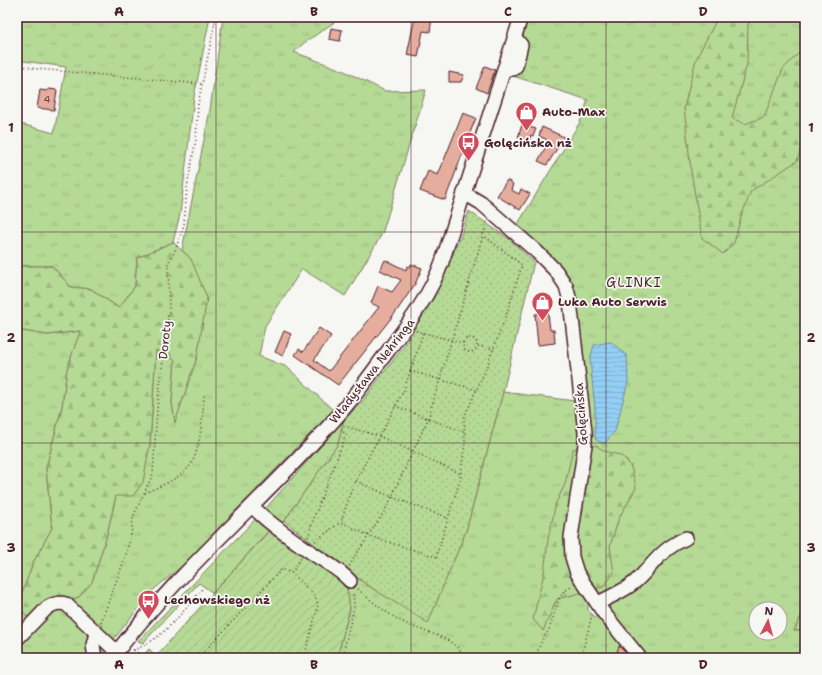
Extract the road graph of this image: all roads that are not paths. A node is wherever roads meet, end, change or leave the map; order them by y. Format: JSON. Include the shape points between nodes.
{"nodes":[{"id":1,"x":521,"y":17,"type":"edge"},
{"id":2,"x":464,"y":193,"type":"junction"},
{"id":3,"x":252,"y":506,"type":"junction"},
{"id":4,"x":686,"y":538,"type":"dead end"},
{"id":5,"x":347,"y":577,"type":"road end"},
{"id":6,"x":598,"y":603,"type":"junction"},
{"id":7,"x":96,"y":633,"type":"junction"},
{"id":8,"x":17,"y":638,"type":"edge"},
{"id":9,"x":115,"y":655,"type":"edge"},
{"id":10,"x":95,"y":658,"type":"edge"},
{"id":11,"x":640,"y":658,"type":"edge"}],
"edges":[{"from":1,"to":2,"type":"street","name":"Władysława Nehringa"},
{"from":2,"to":3,"type":"street","name":"Władysława Nehringa","via":[[440,266],[416,312],[340,414]]},
{"from":2,"to":6,"type":"street","name":"Golęcińska","via":[[537,252],[556,271],[566,286],[570,301],[585,432],[570,537],[572,557],[583,582]]},
{"from":3,"to":5,"type":"street","via":[[304,552]]},
{"from":3,"to":9,"type":"street","name":"Władysława Nehringa","via":[[161,600]]},
{"from":4,"to":6,"type":"street","via":[[663,551],[622,592]]},
{"from":6,"to":11,"type":"street","name":"Golęcińska"},
{"from":7,"to":8,"type":"street","via":[[66,604],[58,603],[47,608]]},
{"from":7,"to":9,"type":"street"},
{"from":7,"to":10,"type":"street","via":[[93,645]]}]}
